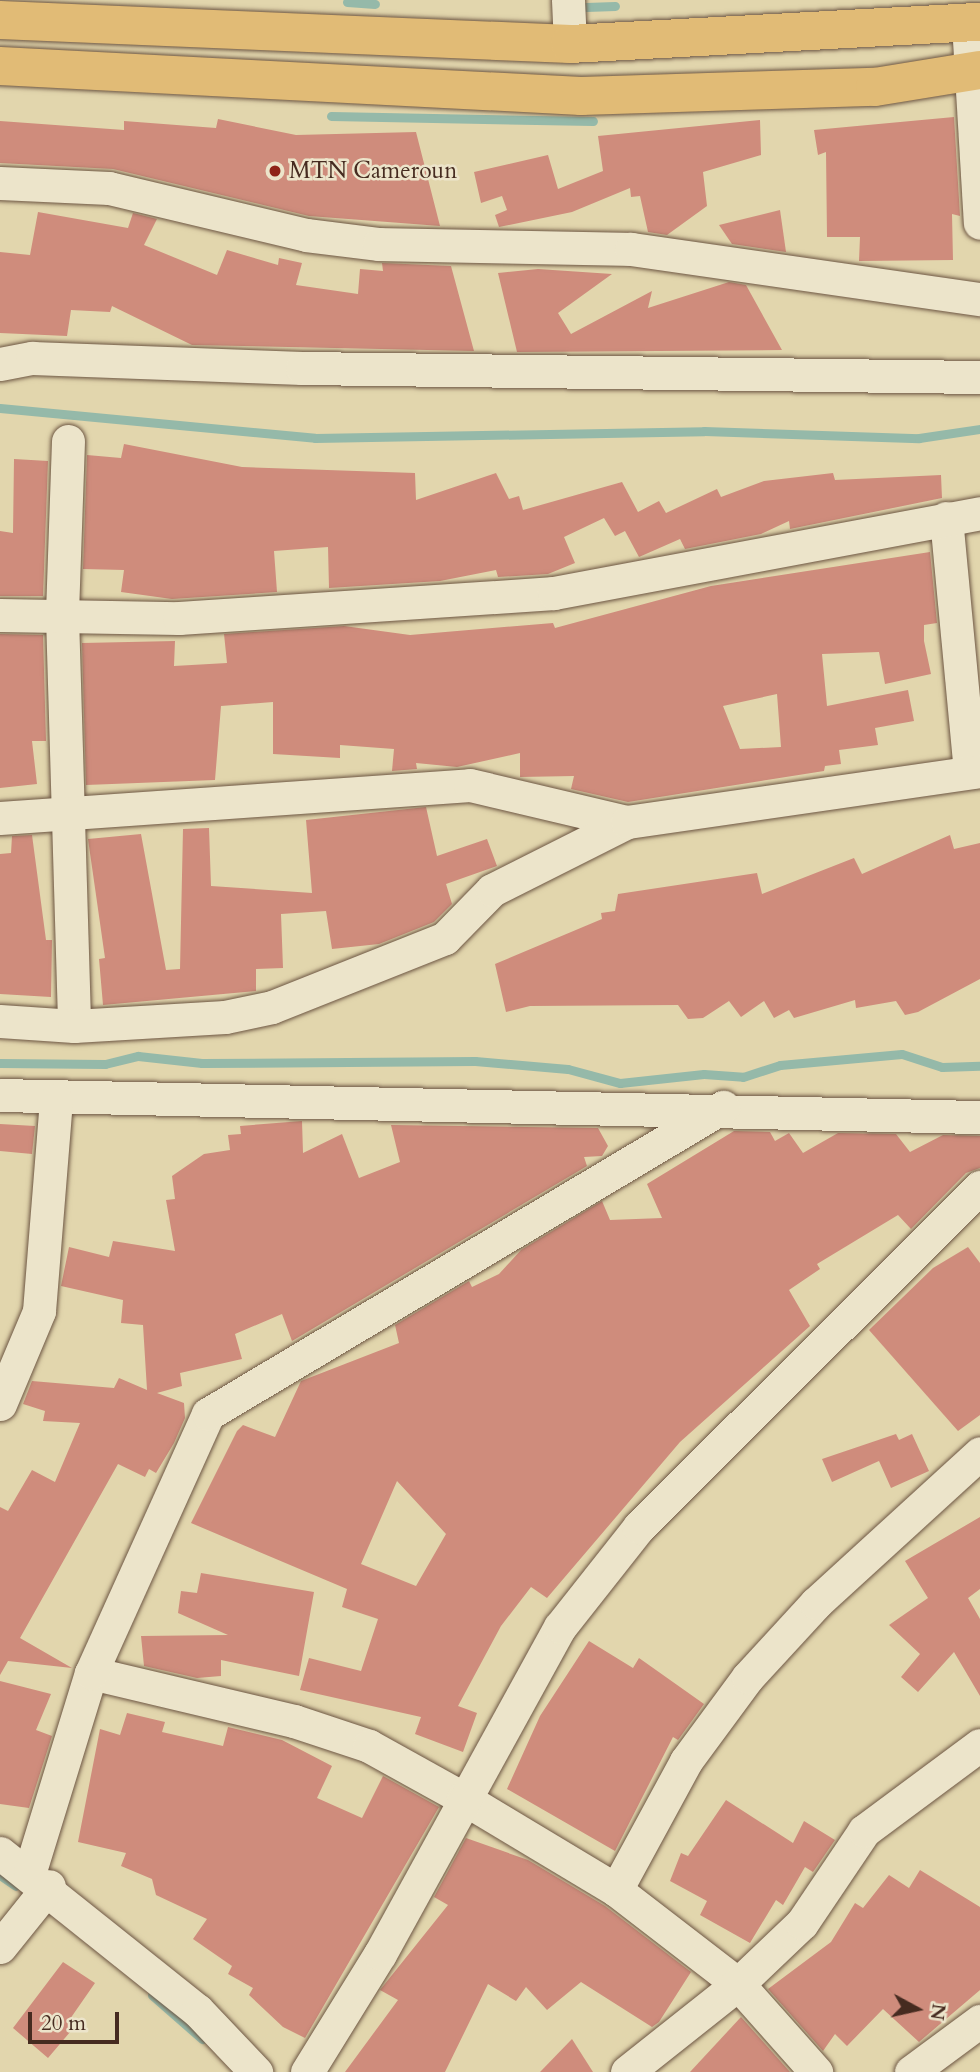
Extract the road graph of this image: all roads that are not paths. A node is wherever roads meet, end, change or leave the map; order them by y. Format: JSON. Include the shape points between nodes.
{"nodes":[{"id":1,"x":568,"y":0,"type":"edge"},
{"id":2,"x":19,"y":14,"type":"edge"},
{"id":3,"x":974,"y":23,"type":"edge"},
{"id":4,"x":570,"y":44,"type":"junction"},
{"id":5,"x":0,"y":66,"type":"edge"},
{"id":6,"x":976,"y":71,"type":"edge"},
{"id":7,"x":0,"y":183,"type":"edge"},
{"id":8,"x":980,"y":223,"type":"edge"},
{"id":9,"x":980,"y":299,"type":"edge"},
{"id":10,"x":0,"y":364,"type":"edge"},
{"id":11,"x":980,"y":377,"type":"edge"},
{"id":12,"x":68,"y":441,"type":"dead end"},
{"id":13,"x":980,"y":513,"type":"edge"},
{"id":14,"x":946,"y":518,"type":"junction"},
{"id":15,"x":0,"y":615,"type":"edge"},
{"id":16,"x":62,"y":616,"type":"junction"},
{"id":17,"x":975,"y":771,"type":"edge"},
{"id":18,"x":65,"y":808,"type":"junction"},
{"id":19,"x":0,"y":818,"type":"edge"},
{"id":20,"x":627,"y":822,"type":"junction"},
{"id":21,"x":0,"y":1021,"type":"edge"},
{"id":22,"x":74,"y":1026,"type":"junction"},
{"id":23,"x":0,"y":1095,"type":"edge"},
{"id":24,"x":56,"y":1100,"type":"junction"},
{"id":25,"x":723,"y":1107,"type":"junction"},
{"id":26,"x":980,"y":1117,"type":"edge"},
{"id":27,"x":980,"y":1187,"type":"edge"},
{"id":28,"x":0,"y":1404,"type":"edge"},
{"id":29,"x":980,"y":1453,"type":"edge"},
{"id":30,"x":91,"y":1672,"type":"junction"},
{"id":31,"x":980,"y":1745,"type":"edge"},
{"id":32,"x":463,"y":1798,"type":"junction"},
{"id":33,"x":0,"y":1853,"type":"edge"},
{"id":34,"x":39,"y":1879,"type":"junction"},
{"id":35,"x":616,"y":1890,"type":"junction"},
{"id":36,"x":0,"y":1947,"type":"edge"},
{"id":37,"x":738,"y":1984,"type":"junction"},
{"id":38,"x":980,"y":2021,"type":"edge"},
{"id":39,"x":256,"y":2072,"type":"edge"},
{"id":40,"x":307,"y":2072,"type":"edge"},
{"id":41,"x":627,"y":2072,"type":"edge"},
{"id":42,"x":816,"y":2072,"type":"edge"},
{"id":43,"x":911,"y":2072,"type":"edge"}],
"edges":[{"from":1,"to":4,"type":"street"},
{"from":2,"to":4,"type":"main road"},
{"from":3,"to":4,"type":"main road"},
{"from":3,"to":6,"type":"street"},
{"from":5,"to":6,"type":"main road","via":[[581,96],[802,92]]},
{"from":6,"to":8,"type":"street"},
{"from":7,"to":9,"type":"street","via":[[109,188],[355,241],[631,249]]},
{"from":10,"to":11,"type":"street","via":[[32,358],[302,368]]},
{"from":12,"to":16,"type":"street"},
{"from":13,"to":14,"type":"street"},
{"from":14,"to":16,"type":"street","via":[[554,593],[179,618]]},
{"from":14,"to":17,"type":"street"},
{"from":15,"to":16,"type":"street"},
{"from":16,"to":18,"type":"street"},
{"from":17,"to":20,"type":"street"},
{"from":18,"to":19,"type":"street"},
{"from":18,"to":20,"type":"street","via":[[470,785]]},
{"from":18,"to":22,"type":"street"},
{"from":20,"to":22,"type":"street","via":[[492,890],[445,938],[307,995],[225,1017]]},
{"from":21,"to":22,"type":"street"},
{"from":23,"to":24,"type":"street"},
{"from":24,"to":25,"type":"street"},
{"from":24,"to":28,"type":"street","via":[[39,1311]]},
{"from":25,"to":26,"type":"street"},
{"from":25,"to":30,"type":"street","via":[[218,1405],[200,1428]]},
{"from":27,"to":32,"type":"street","via":[[639,1527],[560,1627]]},
{"from":29,"to":35,"type":"street","via":[[816,1604],[748,1677],[686,1761]]},
{"from":30,"to":32,"type":"street","via":[[307,1725],[369,1746]]},
{"from":30,"to":34,"type":"street"},
{"from":31,"to":37,"type":"street","via":[[864,1831],[802,1923]]},
{"from":32,"to":35,"type":"street"},
{"from":32,"to":40,"type":"street","via":[[380,1954]]},
{"from":33,"to":34,"type":"street"},
{"from":34,"to":36,"type":"street"},
{"from":34,"to":39,"type":"street","via":[[197,2010]]},
{"from":35,"to":37,"type":"street"},
{"from":37,"to":41,"type":"street"},
{"from":37,"to":42,"type":"street"},
{"from":38,"to":43,"type":"street"}]}
